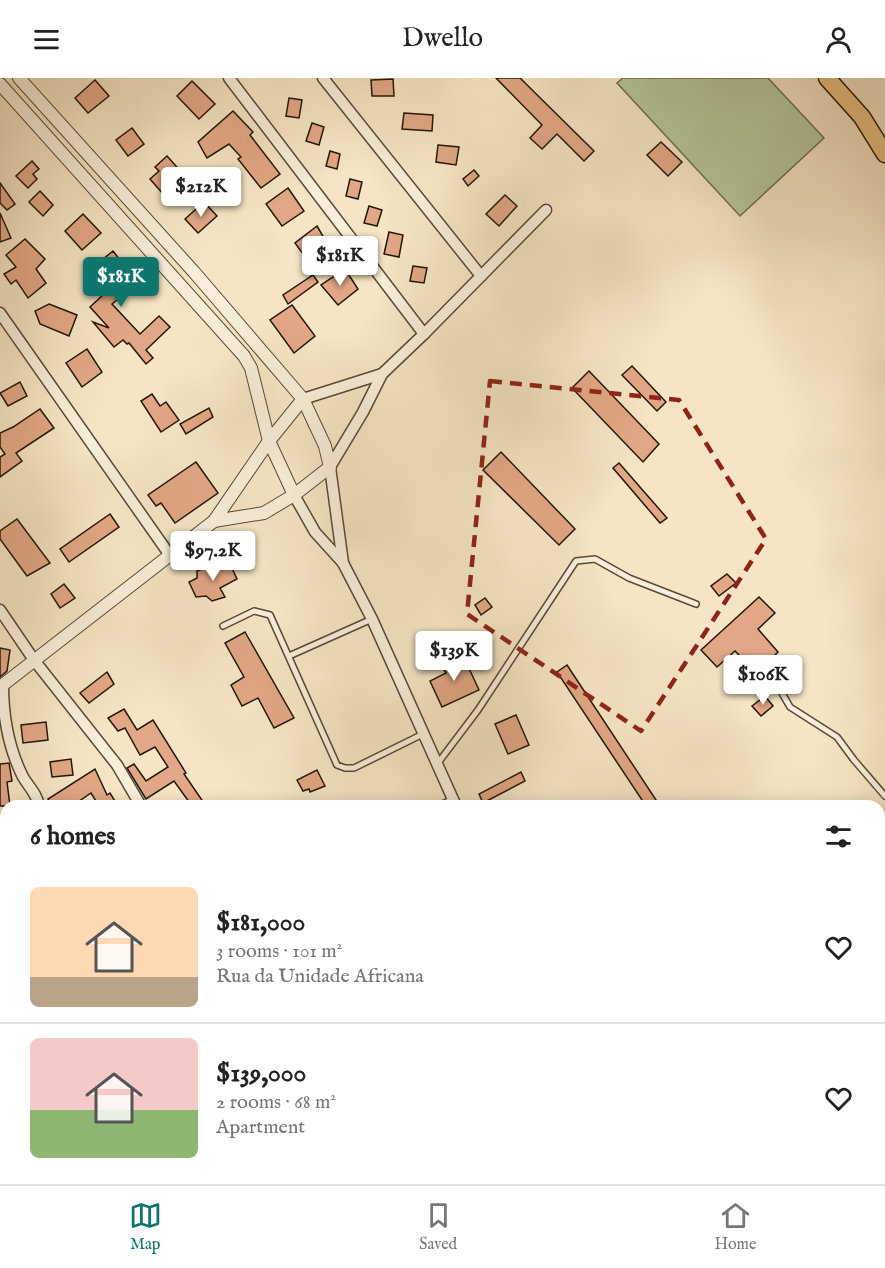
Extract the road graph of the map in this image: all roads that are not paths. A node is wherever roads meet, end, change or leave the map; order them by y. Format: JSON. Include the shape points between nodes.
{"nodes":[{"id":1,"x":20,"y":78,"type":"edge"},
{"id":2,"x":229,"y":78,"type":"edge"},
{"id":3,"x":322,"y":78,"type":"edge"},
{"id":4,"x":827,"y":78,"type":"edge"},
{"id":5,"x":0,"y":84,"type":"edge"},
{"id":6,"x":885,"y":154,"type":"edge"},
{"id":7,"x":546,"y":210,"type":"dead end"},
{"id":8,"x":481,"y":276,"type":"junction"},
{"id":9,"x":0,"y":313,"type":"edge"},
{"id":10,"x":424,"y":334,"type":"junction"},
{"id":11,"x":382,"y":374,"type":"junction"},
{"id":12,"x":303,"y":399,"type":"junction"},
{"id":13,"x":269,"y":441,"type":"junction"},
{"id":14,"x":330,"y":467,"type":"junction"},
{"id":15,"x":294,"y":495,"type":"junction"},
{"id":16,"x":214,"y":521,"type":"junction"},
{"id":17,"x":169,"y":554,"type":"junction"},
{"id":18,"x":343,"y":563,"type":"junction"},
{"id":19,"x":696,"y":604,"type":"dead end"},
{"id":20,"x":0,"y":610,"type":"edge"},
{"id":21,"x":372,"y":619,"type":"junction"},
{"id":22,"x":223,"y":626,"type":"dead end"},
{"id":23,"x":289,"y":656,"type":"junction"},
{"id":24,"x":34,"y":660,"type":"junction"},
{"id":25,"x":1,"y":686,"type":"edge"},
{"id":26,"x":779,"y":688,"type":"dead end"},
{"id":27,"x":423,"y":734,"type":"junction"},
{"id":28,"x":437,"y":764,"type":"junction"},
{"id":29,"x":885,"y":796,"type":"edge"},
{"id":30,"x":37,"y":800,"type":"edge"},
{"id":31,"x":137,"y":800,"type":"edge"},
{"id":32,"x":454,"y":800,"type":"edge"}],
"edges":[{"from":1,"to":12,"type":"street"},
{"from":2,"to":10,"type":"street"},
{"from":3,"to":8,"type":"street"},
{"from":4,"to":6,"type":"main road","via":[[862,117]]},
{"from":5,"to":13,"type":"street","via":[[244,356]]},
{"from":7,"to":8,"type":"street"},
{"from":8,"to":10,"type":"street"},
{"from":9,"to":17,"type":"street"},
{"from":10,"to":11,"type":"street"},
{"from":11,"to":12,"type":"street"},
{"from":11,"to":14,"type":"street"},
{"from":12,"to":13,"type":"street"},
{"from":12,"to":14,"type":"street","via":[[326,446]]},
{"from":13,"to":15,"type":"street"},
{"from":13,"to":16,"type":"street"},
{"from":14,"to":15,"type":"street"},
{"from":14,"to":18,"type":"street"},
{"from":15,"to":16,"type":"street","via":[[264,513]]},
{"from":15,"to":18,"type":"street","via":[[315,532]]},
{"from":16,"to":17,"type":"street"},
{"from":17,"to":24,"type":"street"},
{"from":18,"to":21,"type":"street"},
{"from":19,"to":28,"type":"lane","via":[[595,560],[576,561],[478,710]]},
{"from":20,"to":24,"type":"street"},
{"from":21,"to":23,"type":"lane"},
{"from":21,"to":27,"type":"street"},
{"from":22,"to":23,"type":"lane","via":[[262,611],[270,615]]},
{"from":23,"to":27,"type":"lane","via":[[337,765],[354,768]]},
{"from":24,"to":25,"type":"street"},
{"from":24,"to":31,"type":"street","via":[[117,765]]},
{"from":25,"to":30,"type":"street","via":[[8,730],[23,777]]},
{"from":26,"to":29,"type":"lane","via":[[790,707],[837,737]]},
{"from":27,"to":28,"type":"street"},
{"from":28,"to":32,"type":"street"}]}
